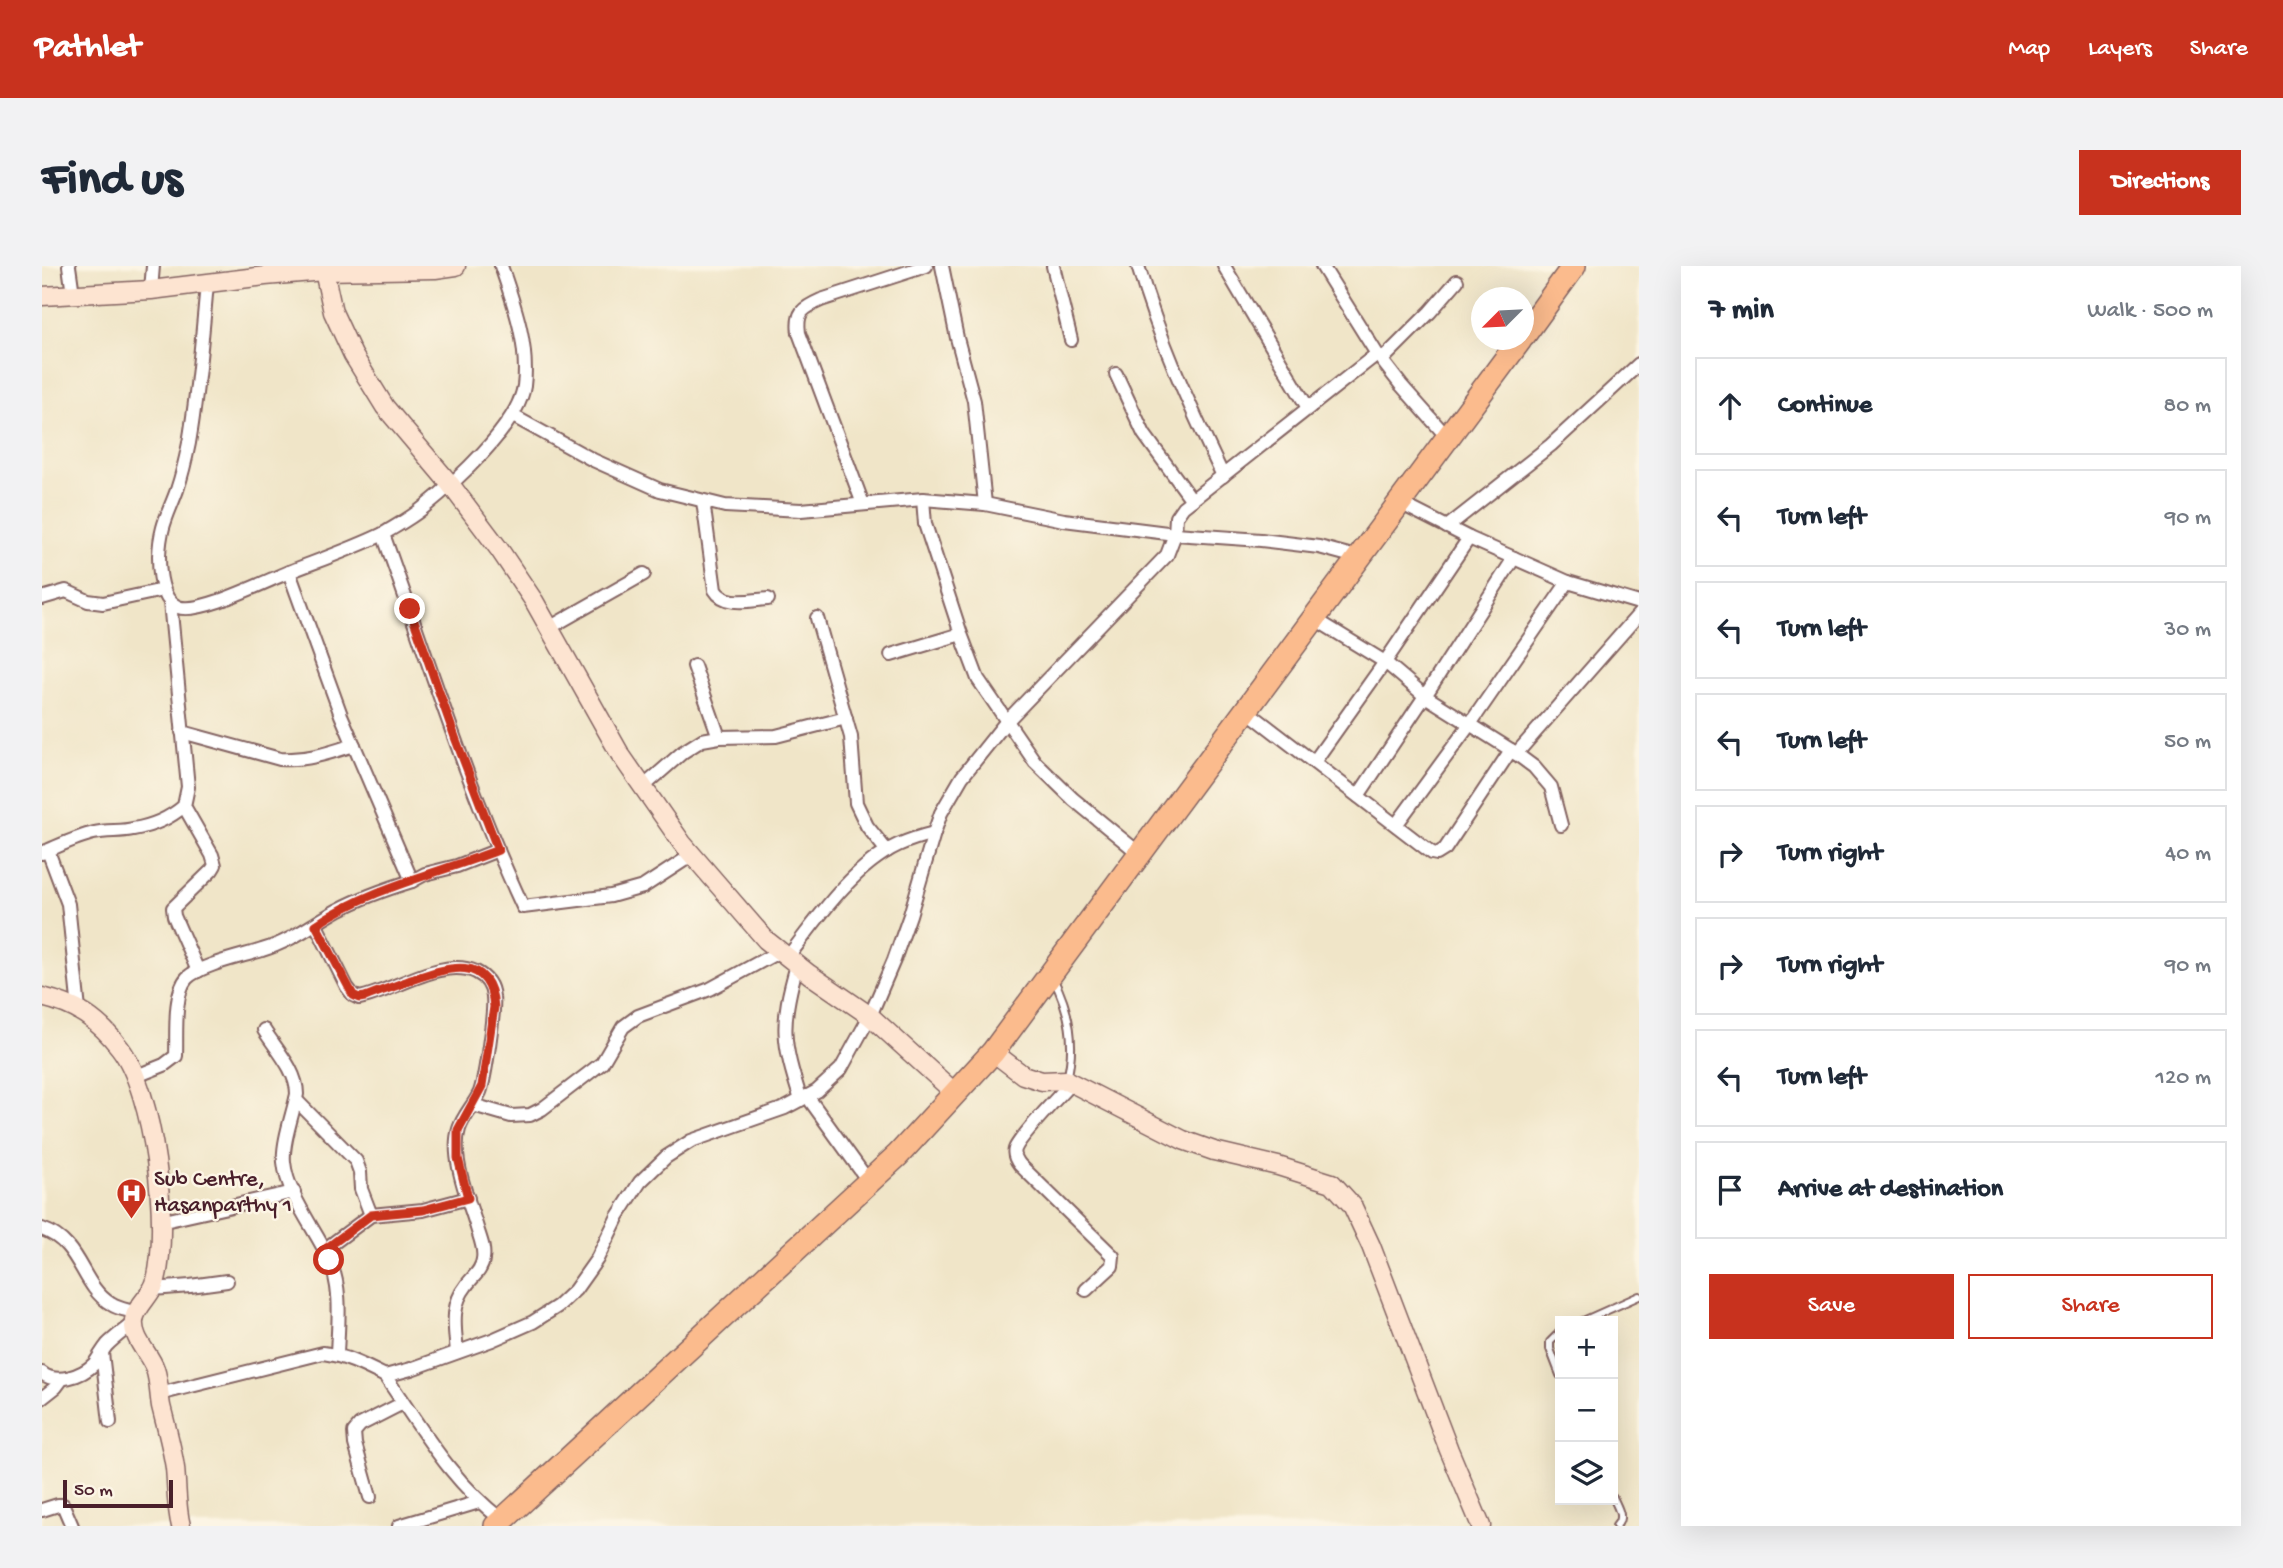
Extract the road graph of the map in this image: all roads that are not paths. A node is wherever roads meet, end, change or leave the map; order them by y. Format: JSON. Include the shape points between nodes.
{"nodes":[{"id":1,"x":69,"y":266,"type":"edge"},
{"id":2,"x":153,"y":266,"type":"edge"},
{"id":3,"x":456,"y":266,"type":"edge"},
{"id":4,"x":500,"y":266,"type":"edge"},
{"id":5,"x":926,"y":266,"type":"edge"},
{"id":6,"x":942,"y":266,"type":"edge"},
{"id":7,"x":1053,"y":266,"type":"edge"},
{"id":8,"x":1138,"y":266,"type":"edge"},
{"id":9,"x":1224,"y":266,"type":"edge"},
{"id":10,"x":1322,"y":266,"type":"edge"},
{"id":11,"x":1574,"y":266,"type":"edge"},
{"id":12,"x":352,"y":268,"type":"edge"},
{"id":13,"x":324,"y":271,"type":"junction"},
{"id":14,"x":1457,"y":281,"type":"dead end"},
{"id":15,"x":207,"y":284,"type":"junction"},
{"id":16,"x":151,"y":290,"type":"junction"},
{"id":17,"x":73,"y":294,"type":"junction"},
{"id":18,"x":42,"y":296,"type":"edge"},
{"id":19,"x":1534,"y":321,"type":"edge"},
{"id":20,"x":1071,"y":340,"type":"dead end"},
{"id":21,"x":1513,"y":350,"type":"edge"},
{"id":22,"x":1379,"y":357,"type":"junction"},
{"id":23,"x":1639,"y":365,"type":"edge"},
{"id":24,"x":1116,"y":374,"type":"dead end"},
{"id":25,"x":1308,"y":408,"type":"junction"},
{"id":26,"x":513,"y":416,"type":"junction"},
{"id":27,"x":1448,"y":438,"type":"junction"},
{"id":28,"x":1223,"y":476,"type":"junction"},
{"id":29,"x":450,"y":484,"type":"junction"},
{"id":30,"x":923,"y":499,"type":"junction"},
{"id":31,"x":1192,"y":500,"type":"junction"},
{"id":32,"x":703,"y":501,"type":"junction"},
{"id":33,"x":1400,"y":503,"type":"junction"},
{"id":34,"x":863,"y":504,"type":"junction"},
{"id":35,"x":985,"y":504,"type":"junction"},
{"id":36,"x":1447,"y":527,"type":"junction"},
{"id":37,"x":383,"y":534,"type":"junction"},
{"id":38,"x":1175,"y":534,"type":"junction"},
{"id":39,"x":1469,"y":538,"type":"junction"},
{"id":40,"x":1360,"y":558,"type":"junction"},
{"id":41,"x":1514,"y":558,"type":"junction"},
{"id":42,"x":289,"y":572,"type":"junction"},
{"id":43,"x":644,"y":574,"type":"dead end"},
{"id":44,"x":1568,"y":582,"type":"junction"},
{"id":45,"x":167,"y":596,"type":"junction"},
{"id":46,"x":42,"y":598,"type":"edge"},
{"id":47,"x":768,"y":599,"type":"dead end"},
{"id":48,"x":1639,"y":603,"type":"edge"},
{"id":49,"x":1639,"y":614,"type":"edge"},
{"id":50,"x":817,"y":618,"type":"dead end"},
{"id":51,"x":1315,"y":619,"type":"junction"},
{"id":52,"x":549,"y":628,"type":"junction"},
{"id":53,"x":961,"y":634,"type":"junction"},
{"id":54,"x":891,"y":655,"type":"dead end"},
{"id":55,"x":1385,"y":662,"type":"junction"},
{"id":56,"x":694,"y":666,"type":"dead end"},
{"id":57,"x":1425,"y":696,"type":"junction"},
{"id":58,"x":1247,"y":710,"type":"junction"},
{"id":59,"x":846,"y":718,"type":"junction"},
{"id":60,"x":1006,"y":722,"type":"junction"},
{"id":61,"x":1470,"y":724,"type":"junction"},
{"id":62,"x":182,"y":732,"type":"junction"},
{"id":63,"x":719,"y":737,"type":"junction"},
{"id":64,"x":354,"y":746,"type":"junction"},
{"id":65,"x":1513,"y":752,"type":"junction"},
{"id":66,"x":1314,"y":762,"type":"junction"},
{"id":67,"x":642,"y":788,"type":"junction"},
{"id":68,"x":1357,"y":796,"type":"junction"},
{"id":69,"x":184,"y":806,"type":"junction"},
{"id":70,"x":1396,"y":825,"type":"junction"},
{"id":71,"x":1561,"y":825,"type":"dead end"},
{"id":72,"x":934,"y":832,"type":"junction"},
{"id":73,"x":498,"y":850,"type":"junction"},
{"id":74,"x":887,"y":851,"type":"junction"},
{"id":75,"x":45,"y":852,"type":"edge"},
{"id":76,"x":1140,"y":854,"type":"junction"},
{"id":77,"x":692,"y":855,"type":"junction"},
{"id":78,"x":412,"y":881,"type":"junction"},
{"id":79,"x":316,"y":925,"type":"junction"},
{"id":80,"x":789,"y":958,"type":"junction"},
{"id":81,"x":198,"y":971,"type":"junction"},
{"id":82,"x":1051,"y":974,"type":"junction"},
{"id":83,"x":42,"y":997,"type":"edge"},
{"id":84,"x":79,"y":1010,"type":"junction"},
{"id":85,"x":870,"y":1016,"type":"junction"},
{"id":86,"x":264,"y":1030,"type":"dead end"},
{"id":87,"x":993,"y":1052,"type":"junction"},
{"id":88,"x":134,"y":1077,"type":"junction"},
{"id":89,"x":1069,"y":1082,"type":"junction"},
{"id":90,"x":956,"y":1094,"type":"junction"},
{"id":91,"x":804,"y":1098,"type":"junction"},
{"id":92,"x":296,"y":1100,"type":"junction"},
{"id":93,"x":473,"y":1105,"type":"junction"},
{"id":94,"x":869,"y":1182,"type":"junction"},
{"id":95,"x":294,"y":1192,"type":"junction"},
{"id":96,"x":468,"y":1198,"type":"junction"},
{"id":97,"x":371,"y":1215,"type":"junction"},
{"id":98,"x":160,"y":1222,"type":"junction"},
{"id":99,"x":42,"y":1229,"type":"edge"},
{"id":100,"x":324,"y":1250,"type":"junction"},
{"id":101,"x":227,"y":1281,"type":"dead end"},
{"id":102,"x":153,"y":1289,"type":"junction"},
{"id":103,"x":1086,"y":1290,"type":"dead end"},
{"id":104,"x":1639,"y":1296,"type":"edge"},
{"id":105,"x":1594,"y":1316,"type":"edge"},
{"id":106,"x":135,"y":1318,"type":"junction"},
{"id":107,"x":1555,"y":1337,"type":"edge"},
{"id":108,"x":457,"y":1352,"type":"junction"},
{"id":109,"x":102,"y":1353,"type":"junction"},
{"id":110,"x":337,"y":1355,"type":"junction"},
{"id":111,"x":1555,"y":1362,"type":"edge"},
{"id":112,"x":42,"y":1373,"type":"edge"},
{"id":113,"x":385,"y":1376,"type":"junction"},
{"id":114,"x":62,"y":1379,"type":"junction"},
{"id":115,"x":159,"y":1394,"type":"junction"},
{"id":116,"x":42,"y":1398,"type":"edge"},
{"id":117,"x":402,"y":1403,"type":"junction"},
{"id":118,"x":110,"y":1422,"type":"dead end"},
{"id":119,"x":370,"y":1497,"type":"dead end"},
{"id":120,"x":479,"y":1502,"type":"junction"},
{"id":121,"x":1616,"y":1505,"type":"edge"},
{"id":122,"x":42,"y":1510,"type":"edge"},
{"id":123,"x":499,"y":1523,"type":"edge"},
{"id":124,"x":72,"y":1526,"type":"edge"},
{"id":125,"x":181,"y":1526,"type":"edge"},
{"id":126,"x":399,"y":1526,"type":"edge"},
{"id":127,"x":1481,"y":1526,"type":"edge"},
{"id":128,"x":1616,"y":1526,"type":"edge"}],
"edges":[{"from":1,"to":17,"type":"street"},
{"from":2,"to":16,"type":"street"},
{"from":3,"to":12,"type":"street"},
{"from":4,"to":26,"type":"street","via":[[515,307],[524,355],[524,388]]},
{"from":5,"to":34,"type":"street","via":[[821,300],[800,313],[797,321]]},
{"from":6,"to":35,"type":"street","via":[[974,401]]},
{"from":7,"to":20,"type":"street"},
{"from":8,"to":28,"type":"street","via":[[1166,349]]},
{"from":9,"to":25,"type":"street"},
{"from":10,"to":22,"type":"street"},
{"from":11,"to":19,"type":"highway"},
{"from":12,"to":13,"type":"street"},
{"from":13,"to":15,"type":"street"},
{"from":13,"to":29,"type":"street","via":[[333,312],[353,355],[385,407]]},
{"from":14,"to":22,"type":"street"},
{"from":15,"to":16,"type":"street"},
{"from":15,"to":45,"type":"street","via":[[189,443],[178,488],[161,528],[159,558]]},
{"from":16,"to":17,"type":"street"},
{"from":17,"to":18,"type":"street"},
{"from":21,"to":27,"type":"highway"},
{"from":22,"to":25,"type":"street"},
{"from":22,"to":27,"type":"street"},
{"from":23,"to":36,"type":"street","via":[[1551,445]]},
{"from":24,"to":31,"type":"street","via":[[1144,434]]},
{"from":25,"to":28,"type":"street"},
{"from":26,"to":29,"type":"street"},
{"from":26,"to":32,"type":"street","via":[[660,490]]},
{"from":27,"to":33,"type":"highway"},
{"from":28,"to":31,"type":"street"},
{"from":29,"to":37,"type":"street"},
{"from":29,"to":52,"type":"street","via":[[499,549]]},
{"from":30,"to":34,"type":"street"},
{"from":30,"to":35,"type":"street"},
{"from":30,"to":53,"type":"street","via":[[925,524]]},
{"from":31,"to":38,"type":"street","via":[[1176,517]]},
{"from":32,"to":34,"type":"street","via":[[801,510]]},
{"from":32,"to":47,"type":"street","via":[[718,595],[729,601]]},
{"from":33,"to":36,"type":"street"},
{"from":33,"to":40,"type":"highway"},
{"from":35,"to":38,"type":"street"},
{"from":36,"to":39,"type":"street"},
{"from":37,"to":42,"type":"street"},
{"from":37,"to":73,"type":"street"},
{"from":38,"to":40,"type":"street","via":[[1319,547]]},
{"from":38,"to":60,"type":"street","via":[[1167,555]]},
{"from":39,"to":41,"type":"street"},
{"from":39,"to":55,"type":"street"},
{"from":40,"to":51,"type":"highway"},
{"from":41,"to":44,"type":"street"},
{"from":41,"to":57,"type":"street"},
{"from":42,"to":45,"type":"street","via":[[188,609],[176,607]]},
{"from":42,"to":64,"type":"street"},
{"from":43,"to":52,"type":"street"},
{"from":44,"to":48,"type":"street"},
{"from":44,"to":61,"type":"street"},
{"from":45,"to":46,"type":"street","via":[[103,603],[66,591]]},
{"from":45,"to":62,"type":"street"},
{"from":49,"to":65,"type":"street"},
{"from":50,"to":59,"type":"street"},
{"from":51,"to":55,"type":"street"},
{"from":51,"to":58,"type":"highway"},
{"from":52,"to":67,"type":"street"},
{"from":53,"to":54,"type":"street"},
{"from":53,"to":60,"type":"street","via":[[978,679]]},
{"from":55,"to":57,"type":"street"},
{"from":55,"to":66,"type":"street"},
{"from":56,"to":63,"type":"street"},
{"from":57,"to":61,"type":"street"},
{"from":57,"to":68,"type":"street"},
{"from":58,"to":66,"type":"street"},
{"from":58,"to":76,"type":"highway"},
{"from":59,"to":63,"type":"street","via":[[776,736]]},
{"from":59,"to":74,"type":"street","via":[[856,803]]},
{"from":60,"to":72,"type":"street","via":[[961,777]]},
{"from":60,"to":76,"type":"street","via":[[1035,762]]},
{"from":61,"to":65,"type":"street"},
{"from":61,"to":70,"type":"street"},
{"from":62,"to":64,"type":"street","via":[[280,759],[314,757]]},
{"from":62,"to":69,"type":"street","via":[[188,787]]},
{"from":63,"to":67,"type":"street","via":[[693,745]]},
{"from":64,"to":78,"type":"street"},
{"from":65,"to":70,"type":"street","via":[[1441,853],[1432,853]]},
{"from":65,"to":71,"type":"street","via":[[1551,787]]},
{"from":66,"to":68,"type":"street"},
{"from":67,"to":77,"type":"street"},
{"from":68,"to":70,"type":"street"},
{"from":69,"to":75,"type":"street","via":[[148,825],[97,832]]},
{"from":69,"to":81,"type":"street","via":[[214,861],[212,870],[173,908]]},
{"from":72,"to":74,"type":"street"},
{"from":72,"to":85,"type":"street","via":[[910,915]]},
{"from":73,"to":77,"type":"street","via":[[523,907],[611,896],[643,887]]},
{"from":73,"to":78,"type":"street"},
{"from":74,"to":80,"type":"street","via":[[839,891]]},
{"from":75,"to":84,"type":"street","via":[[68,904]]},
{"from":76,"to":82,"type":"highway"},
{"from":77,"to":80,"type":"street","via":[[766,940]]},
{"from":78,"to":79,"type":"street","via":[[378,891]]},
{"from":79,"to":81,"type":"street","via":[[274,946]]},
{"from":79,"to":93,"type":"street","via":[[347,987],[359,998],[443,969],[470,969],[485,978],[494,1007],[482,1086]]},
{"from":80,"to":85,"type":"street"},
{"from":80,"to":91,"type":"street","via":[[784,1037],[789,1064]]},
{"from":80,"to":93,"type":"street","via":[[638,1016],[623,1027],[602,1063],[530,1115],[512,1116]]},
{"from":81,"to":88,"type":"street","via":[[188,977],[180,993],[176,1056]]},
{"from":82,"to":87,"type":"highway"},
{"from":82,"to":89,"type":"lane","via":[[1064,1003],[1072,1046]]},
{"from":83,"to":84,"type":"street"},
{"from":84,"to":88,"type":"street","via":[[100,1024],[122,1050]]},
{"from":85,"to":90,"type":"street"},
{"from":85,"to":91,"type":"street","via":[[841,1069]]},
{"from":86,"to":92,"type":"street","via":[[294,1078]]},
{"from":87,"to":89,"type":"street","via":[[1023,1075]]},
{"from":87,"to":90,"type":"highway"},
{"from":88,"to":98,"type":"street","via":[[159,1175]]},
{"from":89,"to":103,"type":"street","via":[[1021,1141],[1015,1159],[1113,1256],[1112,1266]]},
{"from":89,"to":127,"type":"street","via":[[1183,1140],[1332,1183],[1352,1205],[1371,1246]]},
{"from":90,"to":94,"type":"highway"},
{"from":91,"to":94,"type":"street"},
{"from":91,"to":108,"type":"street","via":[[691,1141],[666,1157],[640,1182],[597,1259],[558,1306],[533,1322]]},
{"from":92,"to":95,"type":"street","via":[[284,1153]]},
{"from":92,"to":97,"type":"street","via":[[356,1161]]},
{"from":93,"to":96,"type":"street","via":[[458,1130],[457,1144]]},
{"from":94,"to":123,"type":"highway"},
{"from":95,"to":98,"type":"street"},
{"from":95,"to":100,"type":"street"},
{"from":96,"to":97,"type":"street","via":[[423,1210]]},
{"from":96,"to":108,"type":"street","via":[[484,1255],[480,1270],[456,1302]]},
{"from":97,"to":100,"type":"street"},
{"from":98,"to":102,"type":"street"},
{"from":99,"to":106,"type":"street","via":[[70,1248],[102,1297]]},
{"from":100,"to":110,"type":"street","via":[[338,1287]]},
{"from":101,"to":102,"type":"street"},
{"from":102,"to":106,"type":"street"},
{"from":104,"to":105,"type":"lane"},
{"from":106,"to":109,"type":"street"},
{"from":106,"to":115,"type":"street","via":[[139,1341],[155,1369]]},
{"from":107,"to":111,"type":"lane","via":[[1550,1349]]},
{"from":108,"to":113,"type":"street"},
{"from":109,"to":114,"type":"street","via":[[93,1365]]},
{"from":109,"to":118,"type":"street"},
{"from":110,"to":113,"type":"street"},
{"from":110,"to":115,"type":"street","via":[[302,1357]]},
{"from":112,"to":114,"type":"street"},
{"from":113,"to":117,"type":"street"},
{"from":114,"to":116,"type":"street"},
{"from":115,"to":125,"type":"street","via":[[175,1467]]},
{"from":117,"to":119,"type":"street","via":[[354,1432]]},
{"from":117,"to":120,"type":"street","via":[[454,1476]]},
{"from":120,"to":123,"type":"street"},
{"from":120,"to":126,"type":"street"},
{"from":121,"to":128,"type":"lane","via":[[1621,1520]]},
{"from":122,"to":124,"type":"street","via":[[63,1505]]}]}
